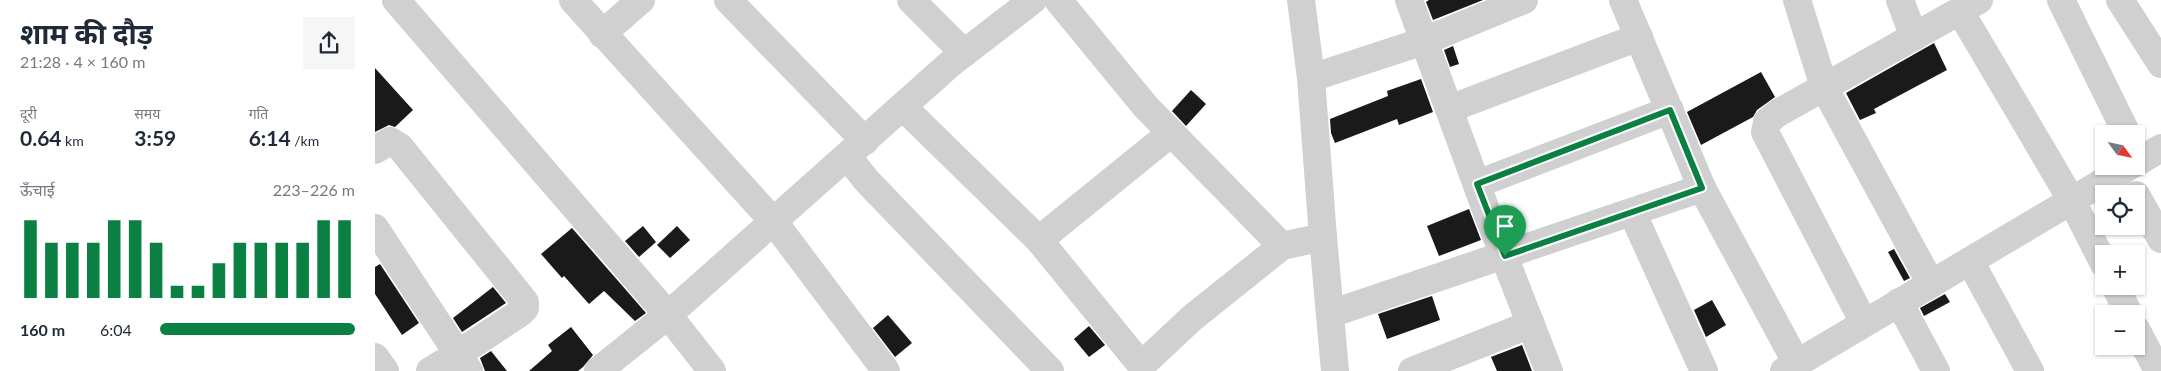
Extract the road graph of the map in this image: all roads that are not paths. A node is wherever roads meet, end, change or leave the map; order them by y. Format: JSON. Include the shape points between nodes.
{"nodes":[{"id":1,"x":396,"y":0,"type":"edge"},
{"id":2,"x":573,"y":0,"type":"edge"},
{"id":3,"x":641,"y":0,"type":"edge"},
{"id":4,"x":728,"y":0,"type":"edge"},
{"id":5,"x":911,"y":0,"type":"edge"},
{"id":6,"x":1033,"y":0,"type":"edge"},
{"id":7,"x":1058,"y":0,"type":"edge"},
{"id":8,"x":1301,"y":0,"type":"edge"},
{"id":9,"x":1409,"y":0,"type":"edge"},
{"id":10,"x":1525,"y":0,"type":"edge"},
{"id":11,"x":1623,"y":0,"type":"edge"},
{"id":12,"x":1797,"y":0,"type":"edge"},
{"id":13,"x":1900,"y":0,"type":"edge"},
{"id":14,"x":2061,"y":0,"type":"edge"},
{"id":15,"x":2120,"y":0,"type":"edge"},
{"id":16,"x":1970,"y":5,"type":"edge"},
{"id":17,"x":602,"y":34,"type":"junction"},
{"id":18,"x":1639,"y":36,"type":"junction"},
{"id":19,"x":1913,"y":36,"type":"junction"},
{"id":20,"x":1424,"y":41,"type":"junction"},
{"id":21,"x":964,"y":53,"type":"junction"},
{"id":22,"x":2161,"y":64,"type":"edge"},
{"id":23,"x":1311,"y":78,"type":"junction"},
{"id":24,"x":1823,"y":86,"type":"junction"},
{"id":25,"x":903,"y":107,"type":"junction"},
{"id":26,"x":1449,"y":109,"type":"junction"},
{"id":27,"x":1670,"y":110,"type":"junction"},
{"id":28,"x":2123,"y":125,"type":"edge"},
{"id":29,"x":1171,"y":133,"type":"junction"},
{"id":30,"x":856,"y":149,"type":"junction"},
{"id":31,"x":375,"y":150,"type":"edge"},
{"id":32,"x":2125,"y":175,"type":"edge"},
{"id":33,"x":2139,"y":175,"type":"edge"},
{"id":34,"x":1477,"y":184,"type":"junction"},
{"id":35,"x":1702,"y":188,"type":"junction"},
{"id":36,"x":2072,"y":201,"type":"junction"},
{"id":37,"x":1632,"y":212,"type":"junction"},
{"id":38,"x":774,"y":222,"type":"junction"},
{"id":39,"x":375,"y":228,"type":"edge"},
{"id":40,"x":1323,"y":237,"type":"junction"},
{"id":41,"x":2161,"y":239,"type":"edge"},
{"id":42,"x":1039,"y":240,"type":"junction"},
{"id":43,"x":1282,"y":246,"type":"junction"},
{"id":44,"x":2095,"y":246,"type":"edge"},
{"id":45,"x":1505,"y":256,"type":"junction"},
{"id":46,"x":1970,"y":261,"type":"junction"},
{"id":47,"x":1931,"y":284,"type":"junction"},
{"id":48,"x":1899,"y":302,"type":"junction"},
{"id":49,"x":1330,"y":314,"type":"junction"},
{"id":50,"x":668,"y":315,"type":"junction"},
{"id":51,"x":1864,"y":323,"type":"junction"},
{"id":52,"x":1531,"y":324,"type":"junction"},
{"id":53,"x":2145,"y":346,"type":"edge"},
{"id":54,"x":375,"y":358,"type":"edge"},
{"id":55,"x":463,"y":363,"type":"edge"},
{"id":56,"x":1790,"y":366,"type":"edge"},
{"id":57,"x":1331,"y":369,"type":"edge"},
{"id":58,"x":602,"y":370,"type":"edge"},
{"id":59,"x":385,"y":371,"type":"edge"},
{"id":60,"x":430,"y":371,"type":"edge"},
{"id":61,"x":712,"y":371,"type":"edge"},
{"id":62,"x":886,"y":371,"type":"edge"},
{"id":63,"x":1050,"y":371,"type":"edge"},
{"id":64,"x":1412,"y":371,"type":"edge"},
{"id":65,"x":1549,"y":371,"type":"edge"},
{"id":66,"x":1704,"y":371,"type":"edge"},
{"id":67,"x":1935,"y":371,"type":"edge"},
{"id":68,"x":2030,"y":371,"type":"edge"},
{"id":69,"x":2158,"y":371,"type":"edge"}],
"edges":[{"from":1,"to":50,"type":"street"},
{"from":2,"to":17,"type":"street"},
{"from":3,"to":17,"type":"street"},
{"from":4,"to":30,"type":"street"},
{"from":5,"to":21,"type":"street"},
{"from":6,"to":21,"type":"street"},
{"from":7,"to":29,"type":"street"},
{"from":8,"to":23,"type":"street"},
{"from":9,"to":20,"type":"street"},
{"from":10,"to":20,"type":"street"},
{"from":11,"to":18,"type":"street"},
{"from":12,"to":24,"type":"street"},
{"from":13,"to":19,"type":"street"},
{"from":14,"to":28,"type":"street"},
{"from":15,"to":22,"type":"street"},
{"from":16,"to":19,"type":"street"},
{"from":16,"to":36,"type":"street"},
{"from":17,"to":38,"type":"street"},
{"from":18,"to":26,"type":"street"},
{"from":18,"to":27,"type":"street"},
{"from":19,"to":24,"type":"street"},
{"from":20,"to":23,"type":"street"},
{"from":20,"to":26,"type":"street"},
{"from":21,"to":25,"type":"street"},
{"from":23,"to":40,"type":"street"},
{"from":24,"to":47,"type":"street"},
{"from":24,"to":51,"type":"street","via":[[1778,113],[1767,122],[1765,132]]},
{"from":25,"to":30,"type":"street"},
{"from":25,"to":42,"type":"street"},
{"from":26,"to":34,"type":"street"},
{"from":27,"to":34,"type":"street"},
{"from":27,"to":35,"type":"street"},
{"from":29,"to":42,"type":"street"},
{"from":29,"to":43,"type":"street"},
{"from":30,"to":38,"type":"street"},
{"from":30,"to":63,"type":"street","via":[[867,181]]},
{"from":31,"to":55,"type":"street","via":[[390,141],[400,147],[525,302],[520,313]]},
{"from":32,"to":36,"type":"street"},
{"from":33,"to":41,"type":"street"},
{"from":34,"to":45,"type":"street"},
{"from":35,"to":37,"type":"street"},
{"from":35,"to":56,"type":"street"},
{"from":36,"to":44,"type":"street"},
{"from":36,"to":46,"type":"street"},
{"from":37,"to":45,"type":"street"},
{"from":37,"to":66,"type":"street"},
{"from":38,"to":50,"type":"street"},
{"from":38,"to":62,"type":"street"},
{"from":39,"to":55,"type":"street"},
{"from":40,"to":43,"type":"street"},
{"from":40,"to":49,"type":"street"},
{"from":42,"to":43,"type":"street","via":[[1137,360],[1145,362],[1192,318]]},
{"from":45,"to":49,"type":"street"},
{"from":45,"to":52,"type":"street"},
{"from":46,"to":47,"type":"street"},
{"from":46,"to":68,"type":"street"},
{"from":47,"to":48,"type":"street"},
{"from":48,"to":51,"type":"street"},
{"from":48,"to":67,"type":"street"},
{"from":49,"to":57,"type":"street"},
{"from":50,"to":58,"type":"street"},
{"from":50,"to":61,"type":"street"},
{"from":51,"to":56,"type":"street"},
{"from":52,"to":64,"type":"street"},
{"from":52,"to":65,"type":"street"},
{"from":53,"to":69,"type":"street"},
{"from":54,"to":59,"type":"street"},
{"from":55,"to":60,"type":"street"}]}
